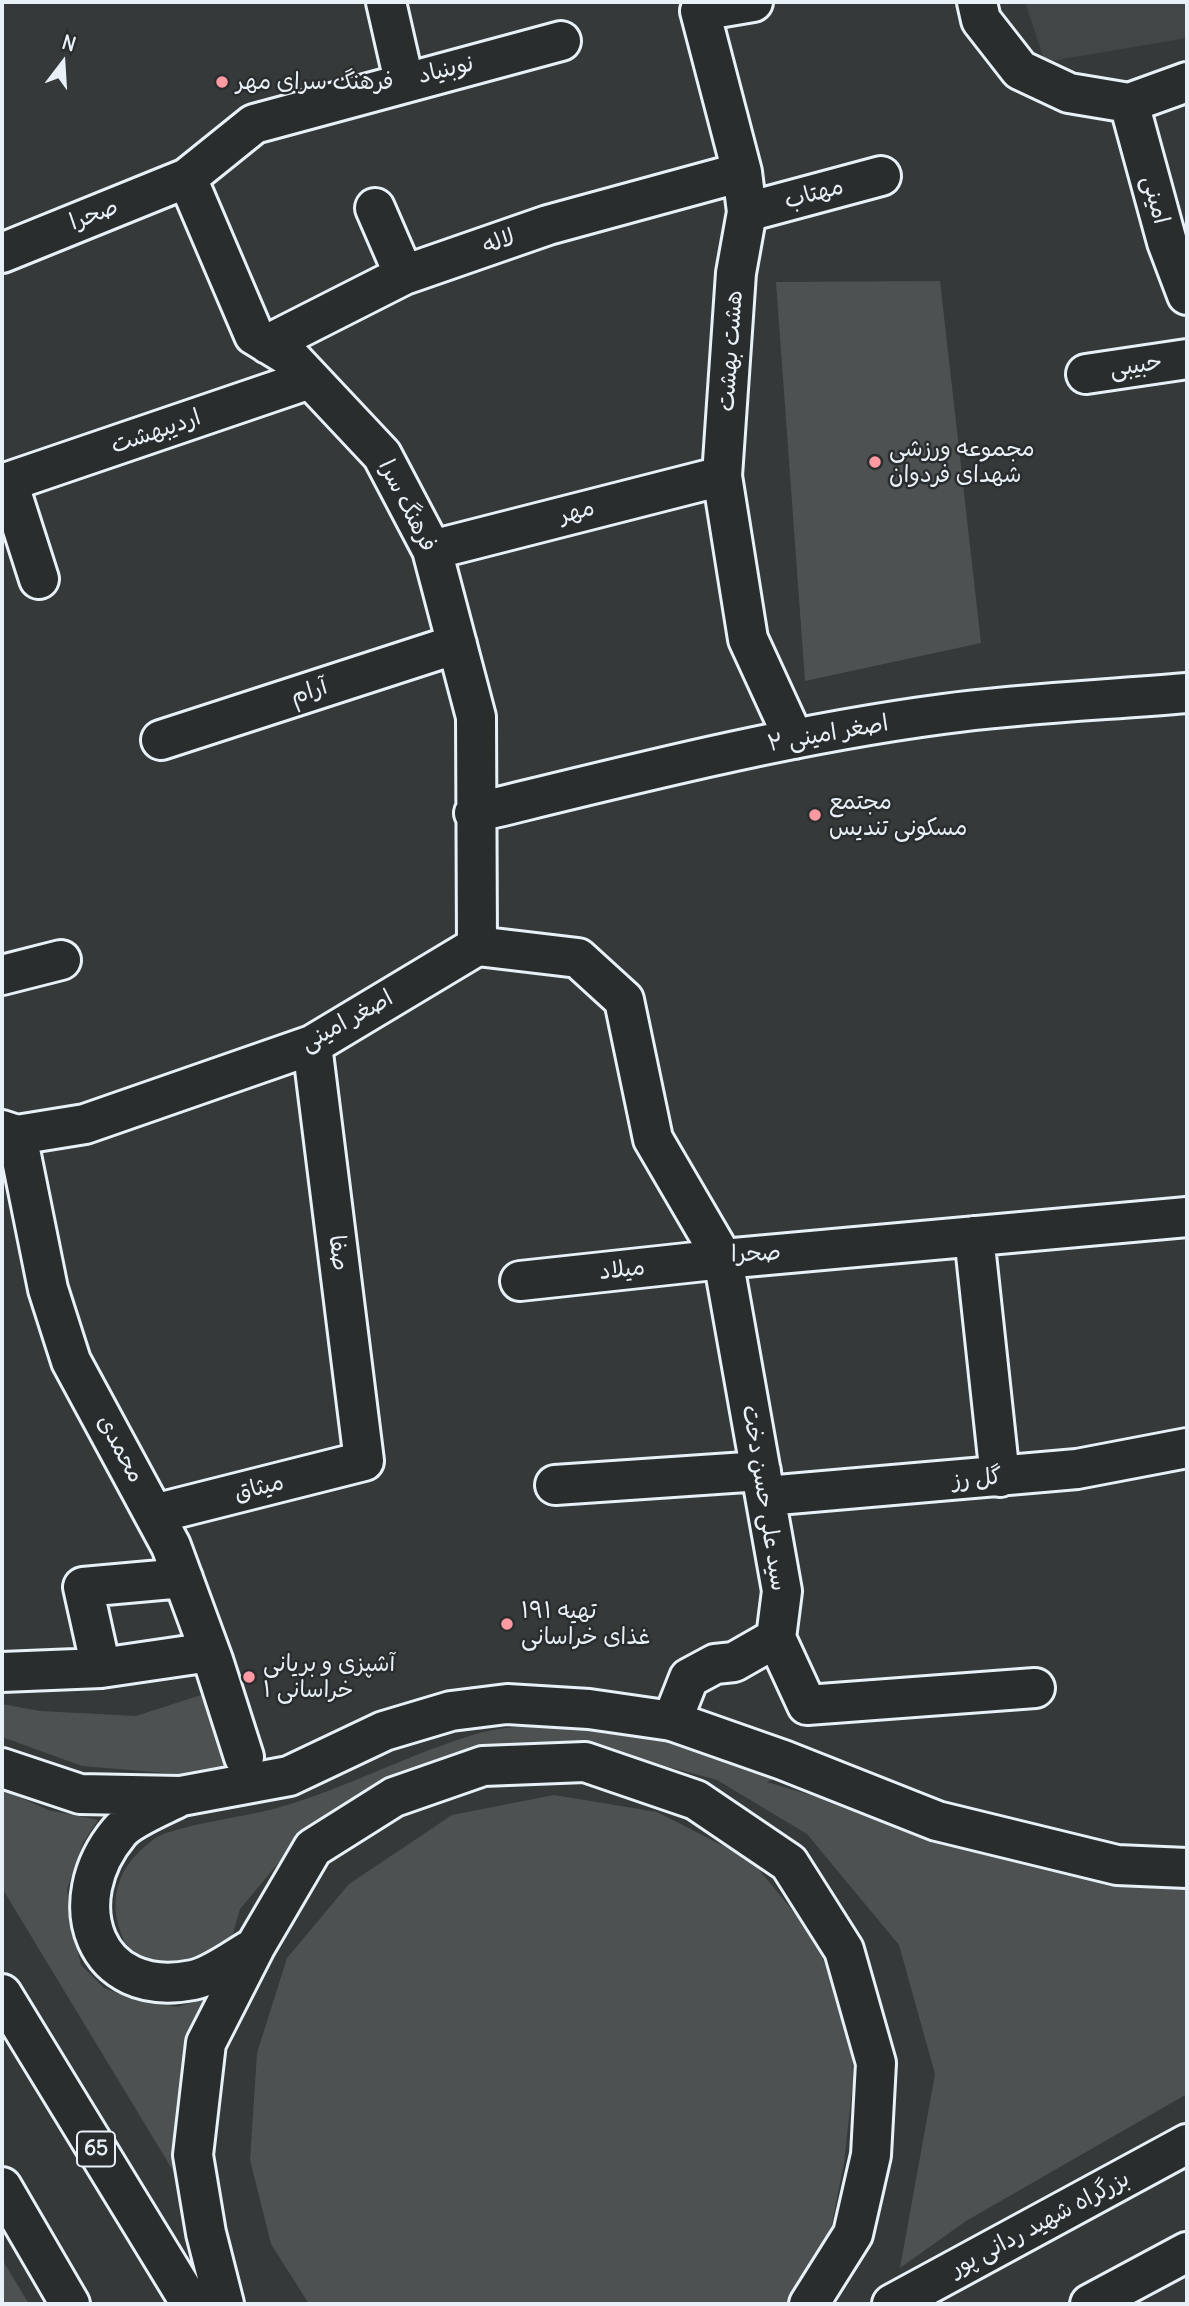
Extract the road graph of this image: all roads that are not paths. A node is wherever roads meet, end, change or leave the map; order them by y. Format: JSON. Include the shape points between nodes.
{"nodes":[{"id":1,"x":386,"y":2,"type":"edge"},
{"id":2,"x":753,"y":2,"type":"edge"},
{"id":3,"x":977,"y":2,"type":"edge"},
{"id":4,"x":561,"y":41,"type":"dead end"},
{"id":5,"x":404,"y":81,"type":"junction"},
{"id":6,"x":1187,"y":82,"type":"edge"},
{"id":7,"x":1129,"y":103,"type":"junction"},
{"id":8,"x":742,"y":172,"type":"junction"},
{"id":9,"x":881,"y":176,"type":"dead end"},
{"id":10,"x":187,"y":178,"type":"junction"},
{"id":11,"x":375,"y":208,"type":"dead end"},
{"id":12,"x":747,"y":212,"type":"junction"},
{"id":13,"x":2,"y":253,"type":"edge"},
{"id":14,"x":404,"y":275,"type":"junction"},
{"id":15,"x":1187,"y":295,"type":"edge"},
{"id":16,"x":268,"y":344,"type":"junction"},
{"id":17,"x":1187,"y":359,"type":"edge"},
{"id":18,"x":1086,"y":374,"type":"dead end"},
{"id":19,"x":310,"y":379,"type":"junction"},
{"id":20,"x":722,"y":476,"type":"junction"},
{"id":21,"x":5,"y":483,"type":"edge"},
{"id":22,"x":432,"y":550,"type":"junction"},
{"id":23,"x":39,"y":579,"type":"dead end"},
{"id":24,"x":457,"y":644,"type":"junction"},
{"id":25,"x":1187,"y":693,"type":"edge"},
{"id":26,"x":794,"y":739,"type":"junction"},
{"id":27,"x":160,"y":740,"type":"dead end"},
{"id":28,"x":474,"y":813,"type":"junction"},
{"id":29,"x":478,"y":946,"type":"junction"},
{"id":30,"x":61,"y":960,"type":"dead end"},
{"id":31,"x":2,"y":975,"type":"edge"},
{"id":32,"x":312,"y":1045,"type":"junction"},
{"id":33,"x":9,"y":1133,"type":"edge"},
{"id":34,"x":1187,"y":1217,"type":"edge"},
{"id":35,"x":974,"y":1236,"type":"junction"},
{"id":36,"x":723,"y":1259,"type":"junction"},
{"id":37,"x":520,"y":1281,"type":"dead end"},
{"id":38,"x":1187,"y":1448,"type":"edge"},
{"id":39,"x":365,"y":1461,"type":"joint"},
{"id":40,"x":1000,"y":1477,"type":"junction"},
{"id":41,"x":763,"y":1483,"type":"junction"},
{"id":42,"x":555,"y":1485,"type":"dead end"},
{"id":43,"x":154,"y":1514,"type":"junction"},
{"id":44,"x":183,"y":1578,"type":"junction"},
{"id":45,"x":776,"y":1638,"type":"junction"},
{"id":46,"x":210,"y":1652,"type":"junction"},
{"id":47,"x":101,"y":1668,"type":"junction"},
{"id":48,"x":2,"y":1672,"type":"edge"},
{"id":49,"x":1035,"y":1688,"type":"dead end"},
{"id":50,"x":671,"y":1721,"type":"junction"},
{"id":51,"x":244,"y":1757,"type":"dead end"},
{"id":52,"x":2,"y":1768,"type":"edge"},
{"id":53,"x":181,"y":1796,"type":"junction"},
{"id":54,"x":1187,"y":1868,"type":"edge"},
{"id":55,"x":255,"y":1947,"type":"junction"},
{"id":56,"x":2,"y":1994,"type":"edge"},
{"id":57,"x":1187,"y":2144,"type":"edge"},
{"id":58,"x":2,"y":2187,"type":"edge"},
{"id":59,"x":1187,"y":2252,"type":"edge"},
{"id":60,"x":70,"y":2304,"type":"edge"},
{"id":61,"x":191,"y":2304,"type":"edge"},
{"id":62,"x":224,"y":2304,"type":"edge"},
{"id":63,"x":809,"y":2304,"type":"edge"},
{"id":64,"x":892,"y":2304,"type":"edge"},
{"id":65,"x":1090,"y":2304,"type":"edge"}],
"edges":[{"from":1,"to":5,"type":"main road"},
{"from":2,"to":8,"type":"main road","name":"هشت بهشت","via":[[700,11]]},
{"from":3,"to":7,"type":"main road","via":[[981,20],[1020,70],[1069,93]]},
{"from":4,"to":5,"type":"main road","name":"نوبنیاد"},
{"from":5,"to":10,"type":"main road","name":"نوبنیاد","via":[[254,124]]},
{"from":6,"to":7,"type":"main road"},
{"from":7,"to":15,"type":"main road","name":"امینی","via":[[1167,242]]},
{"from":8,"to":12,"type":"main road","name":"هشت بهشت"},
{"from":8,"to":14,"type":"main road","name":"لاله","via":[[548,225]]},
{"from":9,"to":12,"type":"main road","name":"مهتاب"},
{"from":10,"to":13,"type":"main road","name":"صحرا"},
{"from":10,"to":16,"type":"main road","name":"فرهنگ سرا","via":[[254,335]]},
{"from":11,"to":14,"type":"main road"},
{"from":12,"to":20,"type":"main road","name":"هشت بهشت","via":[[736,273]]},
{"from":14,"to":16,"type":"main road","name":"لاله"},
{"from":16,"to":19,"type":"main road","name":"فرهنگ سرا","via":[[290,357]]},
{"from":17,"to":18,"type":"main road","name":"حبیبی"},
{"from":19,"to":21,"type":"main road","name":"اردیبهشت"},
{"from":19,"to":22,"type":"main road","name":"فرهنگ سرا","via":[[382,455]]},
{"from":20,"to":22,"type":"main road","name":"مهر"},
{"from":20,"to":26,"type":"main road","name":"هشت بهشت","via":[[748,639]]},
{"from":21,"to":23,"type":"main road"},
{"from":22,"to":24,"type":"main road","name":"فرهنگ سرا"},
{"from":24,"to":27,"type":"main road","name":"آرام"},
{"from":24,"to":28,"type":"main road","name":"فرهنگ سرا","via":[[476,717]]},
{"from":25,"to":26,"type":"main road","name":"۲ اصغر امینی","via":[[944,714]]},
{"from":26,"to":28,"type":"main road","name":"۲ اصغر امینی","via":[[739,748]]},
{"from":28,"to":29,"type":"main road"},
{"from":29,"to":32,"type":"main road","name":"اصغر امینی"},
{"from":29,"to":36,"type":"main road","name":"صحرا","via":[[578,958],[624,1000],[653,1139]]},
{"from":30,"to":31,"type":"main road"},
{"from":32,"to":33,"type":"main road","name":"اصغر امینی","via":[[85,1124]]},
{"from":32,"to":39,"type":"main road","name":"صفا"},
{"from":33,"to":43,"type":"main road","name":"محمدی","via":[[71,1361]]},
{"from":34,"to":35,"type":"main road","name":"صحرا"},
{"from":35,"to":36,"type":"main road","name":"صحرا"},
{"from":35,"to":40,"type":"main road"},
{"from":36,"to":37,"type":"main road","name":"میلاد"},
{"from":36,"to":41,"type":"main road","name":"سید علی حسن دخت"},
{"from":38,"to":40,"type":"main road","name":"گل رز","via":[[1077,1469]]},
{"from":39,"to":43,"type":"main road","name":"میثاق"},
{"from":40,"to":41,"type":"main road","name":"گل رز"},
{"from":41,"to":42,"type":"main road"},
{"from":41,"to":45,"type":"main road","name":"سید علی حسن دخت","via":[[782,1591]]},
{"from":43,"to":44,"type":"main road","name":"محمدی"},
{"from":44,"to":46,"type":"main road","name":"محمدی"},
{"from":44,"to":47,"type":"main road","via":[[83,1587]]},
{"from":45,"to":49,"type":"main road","via":[[807,1705]]},
{"from":45,"to":50,"type":"main road","via":[[734,1662],[715,1664],[689,1678]]},
{"from":46,"to":47,"type":"main road"},
{"from":46,"to":51,"type":"main road","name":"محمدی"},
{"from":47,"to":48,"type":"main road"},
{"from":50,"to":53,"type":"main road","via":[[507,1704],[451,1711],[384,1731],[289,1776]]},
{"from":50,"to":54,"type":"main road","via":[[937,1821],[1117,1865]]},
{"from":52,"to":53,"type":"main road","via":[[80,1794]]},
{"from":53,"to":55,"type":"main road","via":[[120,1829],[96,1868],[89,1920],[97,1946],[119,1969],[154,1983],[196,1980]]},
{"from":55,"to":62,"type":"main road","via":[[206,2043],[193,2155]]},
{"from":55,"to":63,"type":"main road","via":[[313,1848],[394,1797],[483,1766],[585,1762],[696,1800],[789,1863],[844,1950],[876,2063],[871,2155],[853,2234]]},
{"from":56,"to":61,"type":"main road","number":"65"},
{"from":57,"to":64,"type":"main road","name":"بزرگراه شهید ردانی پور"},
{"from":58,"to":60,"type":"main road"},
{"from":59,"to":65,"type":"main road"}]}
